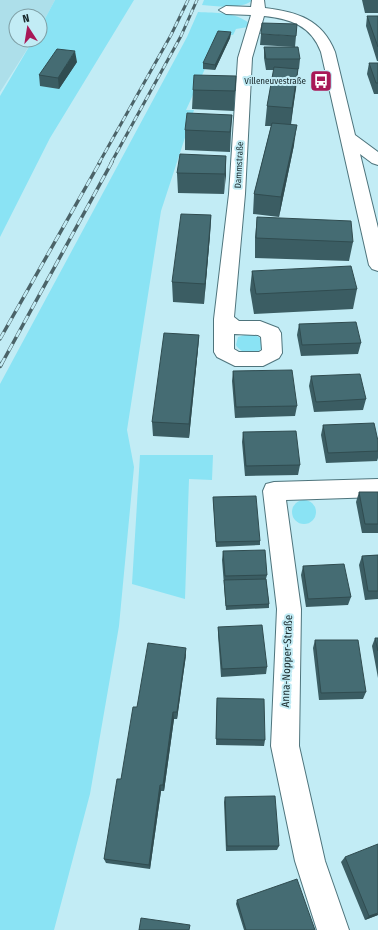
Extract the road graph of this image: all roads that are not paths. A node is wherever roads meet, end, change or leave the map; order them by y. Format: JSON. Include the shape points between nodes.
{"nodes":[{"id":1,"x":258,"y":6,"type":"edge"},
{"id":2,"x":226,"y":10,"type":"dead end"},
{"id":3,"x":348,"y":137,"type":"junction"},
{"id":4,"x":378,"y":160,"type":"edge"},
{"id":5,"x":375,"y":230,"type":"edge"},
{"id":6,"x":378,"y":264,"type":"edge"},
{"id":7,"x":224,"y":319,"type":"dead end"},
{"id":8,"x":378,"y":488,"type":"edge"},
{"id":9,"x":334,"y":930,"type":"edge"}],
"edges":[{"from":1,"to":2,"type":"street"},
{"from":1,"to":3,"type":"street","via":[[298,20],[322,38],[328,52]]},
{"from":1,"to":7,"type":"street","name":"Dammstraße","via":[[245,58],[237,194]]},
{"from":3,"to":4,"type":"street"},
{"from":3,"to":5,"type":"street"},
{"from":5,"to":6,"type":"street"},
{"from":8,"to":9,"type":"street","name":"Anna-Nopper-Straße","via":[[274,491],[289,609],[285,746],[310,861]]}]}
